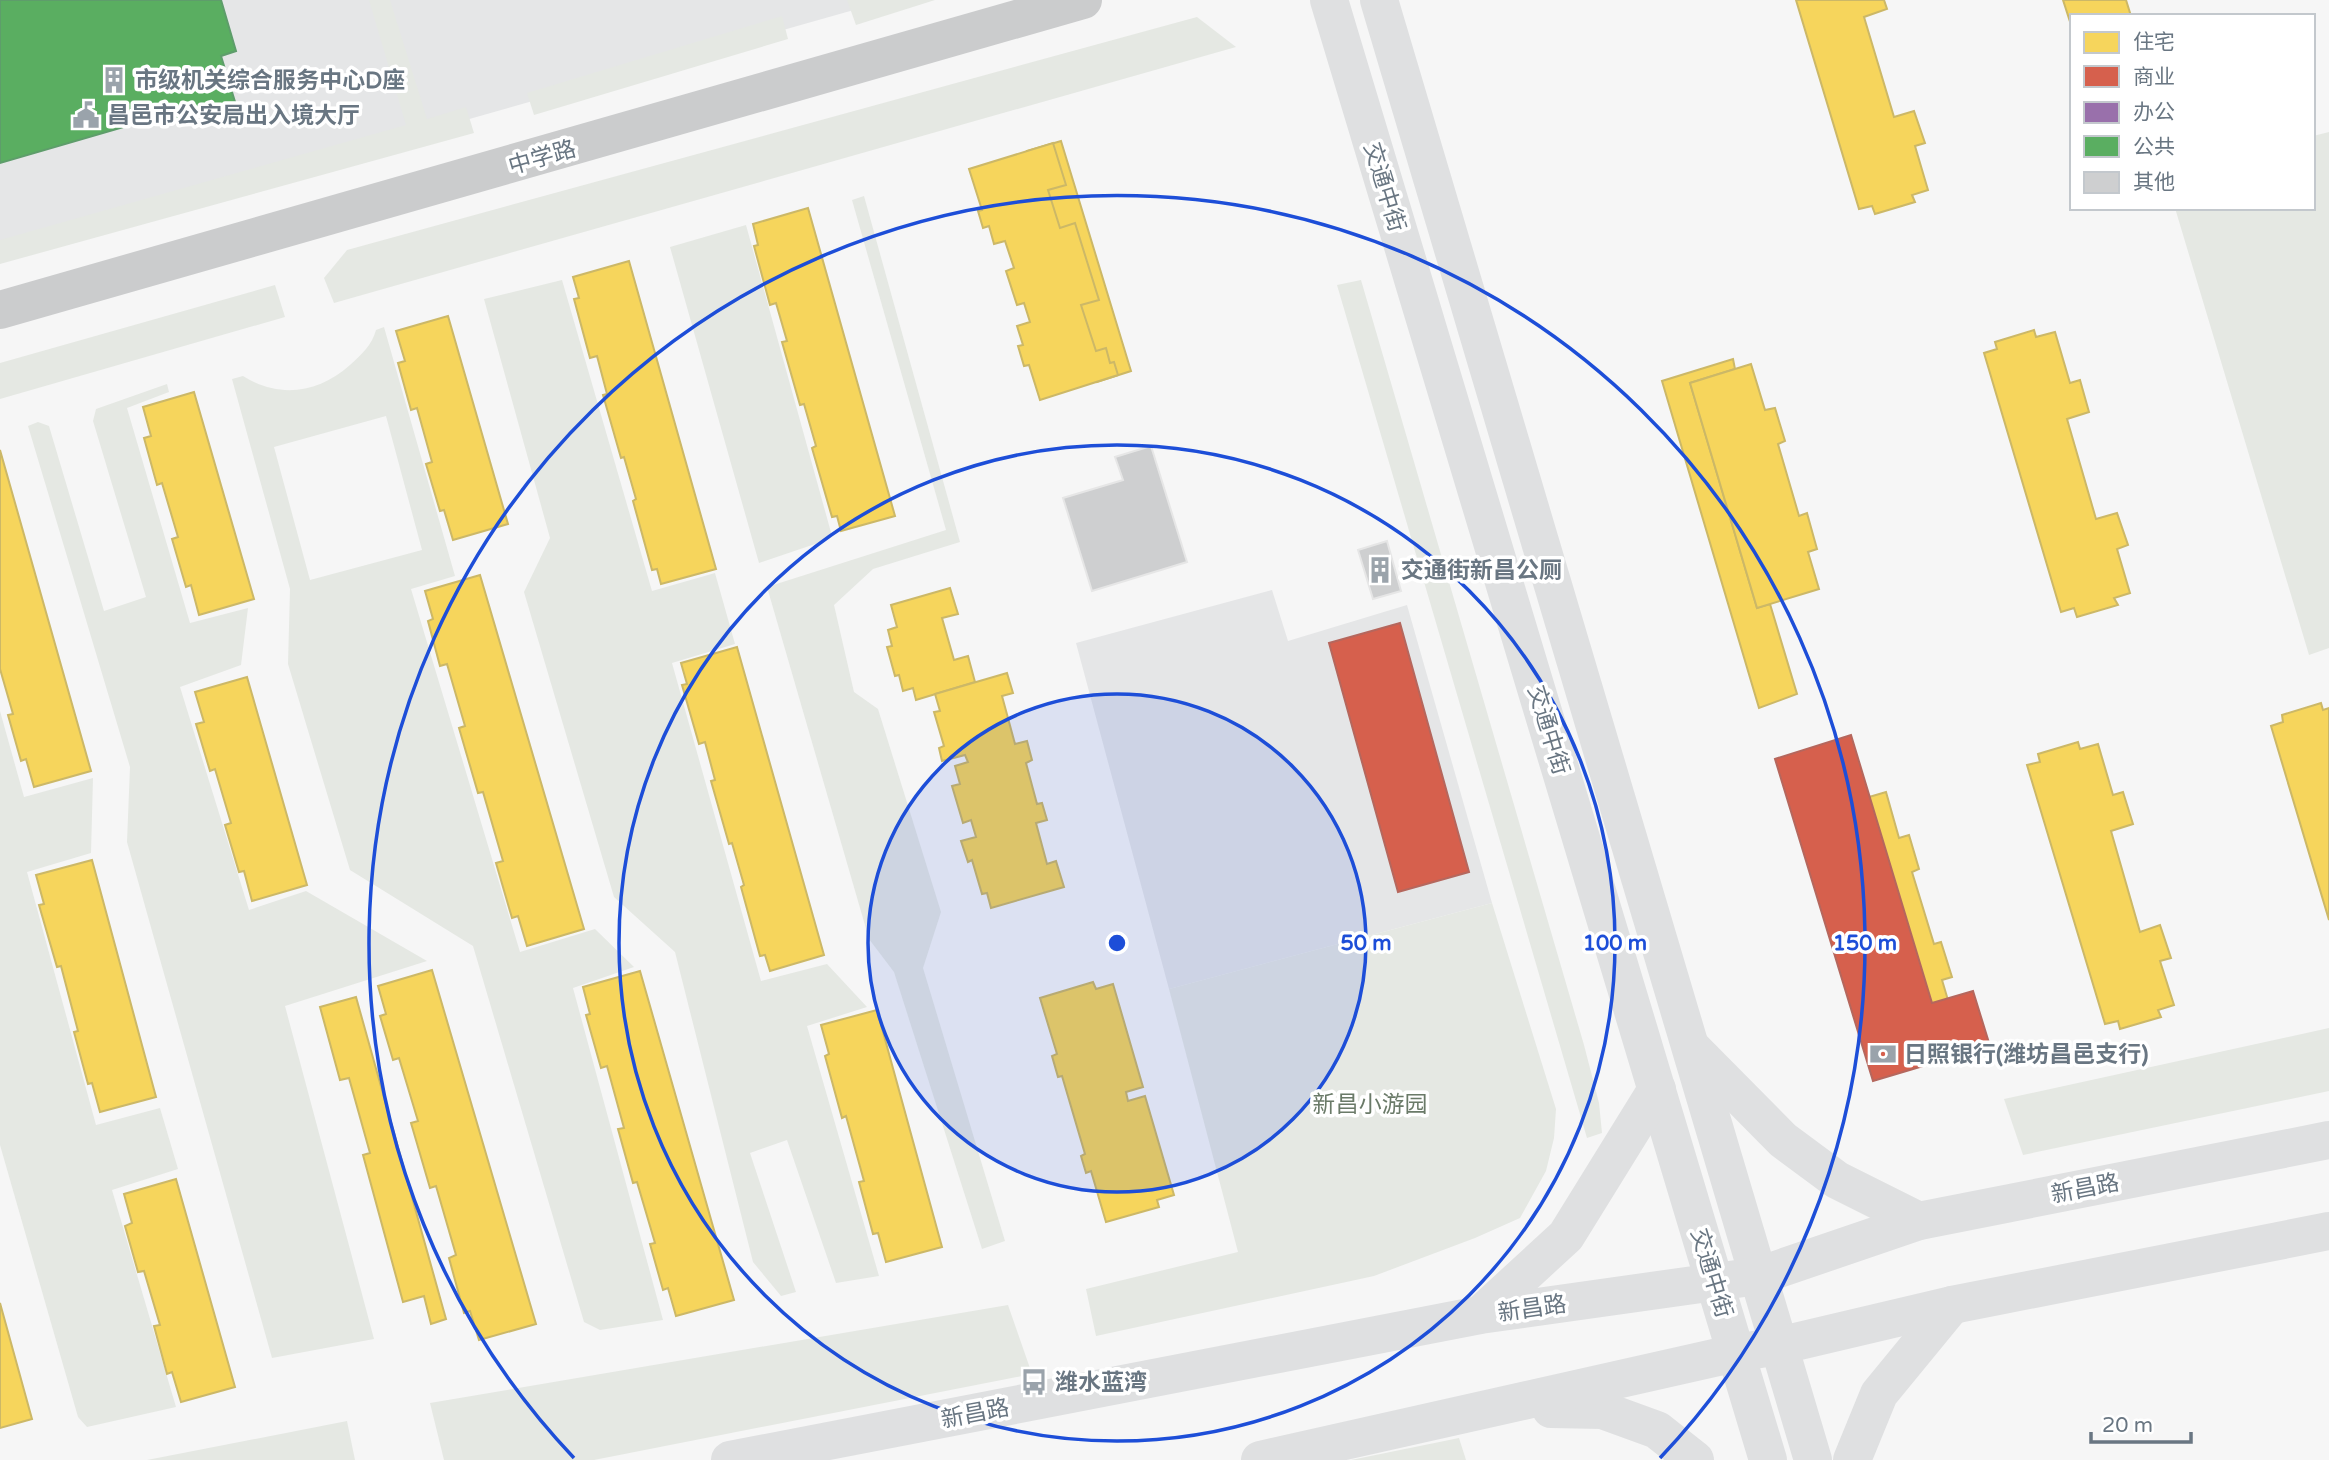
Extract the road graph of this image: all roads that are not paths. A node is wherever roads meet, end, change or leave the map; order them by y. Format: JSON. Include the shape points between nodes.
{"nodes":[{"id":1,"x":1083,"y":0,"type":"edge"},
{"id":2,"x":1329,"y":0,"type":"edge"},
{"id":3,"x":1379,"y":0,"type":"edge"},
{"id":4,"x":1040,"y":6,"type":"edge"},
{"id":5,"x":0,"y":310,"type":"edge"},
{"id":6,"x":1689,"y":1045,"type":"junction"},
{"id":7,"x":1657,"y":1090,"type":"junction"},
{"id":8,"x":2329,"y":1140,"type":"edge"},
{"id":9,"x":1920,"y":1221,"type":"junction"},
{"id":10,"x":2329,"y":1231,"type":"edge"},
{"id":11,"x":1758,"y":1276,"type":"junction"},
{"id":12,"x":1715,"y":1283,"type":"junction"},
{"id":13,"x":1952,"y":1305,"type":"junction"},
{"id":14,"x":1480,"y":1315,"type":"junction"},
{"id":15,"x":1778,"y":1346,"type":"junction"},
{"id":16,"x":1736,"y":1353,"type":"junction"},
{"id":17,"x":1493,"y":1408,"type":"junction"},
{"id":18,"x":730,"y":1460,"type":"edge"},
{"id":19,"x":1260,"y":1460,"type":"edge"},
{"id":20,"x":1695,"y":1460,"type":"edge"},
{"id":21,"x":1768,"y":1460,"type":"edge"},
{"id":22,"x":1813,"y":1460,"type":"edge"},
{"id":23,"x":1852,"y":1460,"type":"edge"}],
"edges":[{"from":1,"to":4,"type":"street","name":"中学路"},
{"from":2,"to":7,"type":"main road","name":"交通中街"},
{"from":3,"to":6,"type":"main road","name":"交通中街"},
{"from":4,"to":5,"type":"street","name":"中学路"},
{"from":6,"to":9,"type":"main road","via":[[1783,1140],[1837,1180]]},
{"from":6,"to":11,"type":"main road","name":"交通中街"},
{"from":7,"to":12,"type":"main road","name":"交通中街"},
{"from":7,"to":14,"type":"main road","via":[[1566,1237]]},
{"from":8,"to":9,"type":"main road","name":"新昌路"},
{"from":9,"to":11,"type":"main road","name":"新昌路"},
{"from":10,"to":13,"type":"main road"},
{"from":11,"to":12,"type":"main road","name":"新昌路"},
{"from":11,"to":15,"type":"main road","name":"交通中街"},
{"from":12,"to":14,"type":"main road","name":"新昌路"},
{"from":12,"to":16,"type":"main road","name":"交通中街"},
{"from":13,"to":15,"type":"main road"},
{"from":13,"to":23,"type":"main road","via":[[1879,1394]]},
{"from":14,"to":18,"type":"main road","name":"新昌路"},
{"from":15,"to":16,"type":"main road"},
{"from":15,"to":22,"type":"main road","name":"交通中街"},
{"from":16,"to":17,"type":"main road"},
{"from":16,"to":21,"type":"main road","name":"交通中街"},
{"from":17,"to":19,"type":"main road"},
{"from":17,"to":20,"type":"main road","via":[[1602,1410],[1657,1430]]}]}
